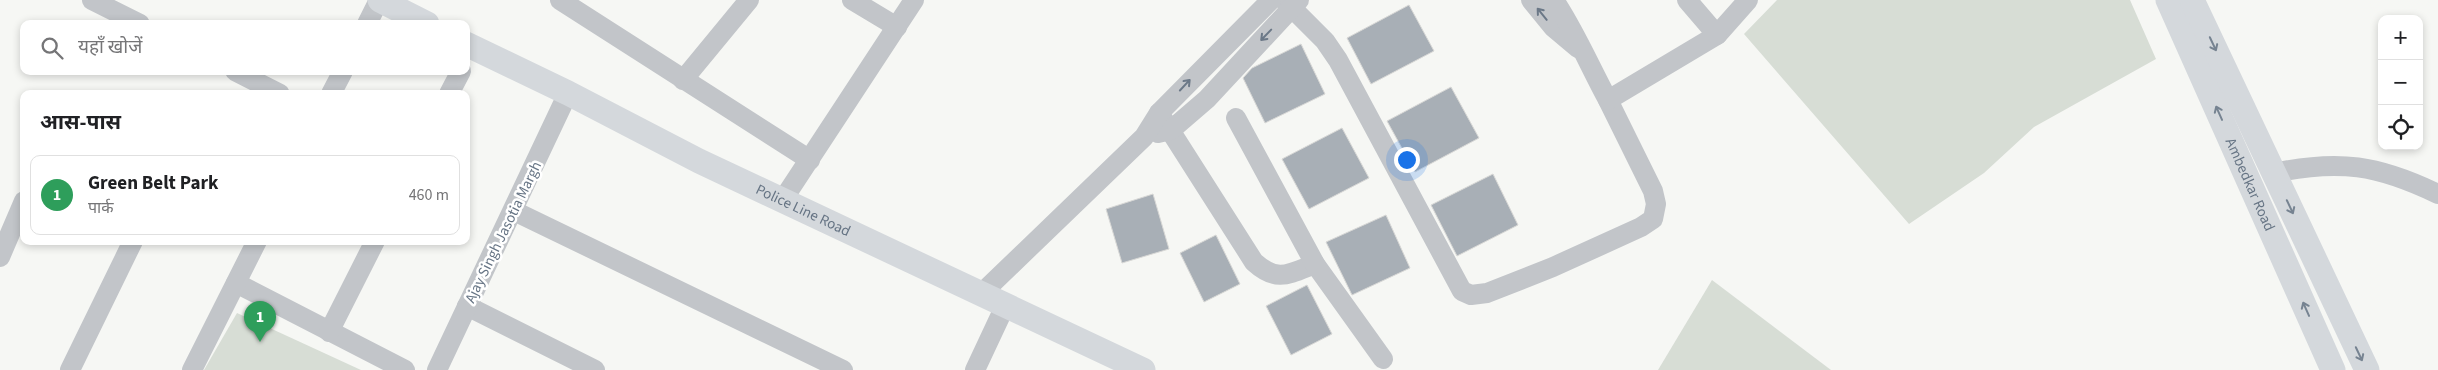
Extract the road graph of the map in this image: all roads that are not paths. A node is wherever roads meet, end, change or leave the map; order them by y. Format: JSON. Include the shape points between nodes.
{"nodes":[{"id":1,"x":92,"y":0,"type":"edge"},
{"id":2,"x":380,"y":0,"type":"edge"},
{"id":3,"x":560,"y":0,"type":"edge"},
{"id":4,"x":749,"y":0,"type":"edge"},
{"id":5,"x":852,"y":0,"type":"edge"},
{"id":6,"x":914,"y":0,"type":"edge"},
{"id":7,"x":1271,"y":0,"type":"edge"},
{"id":8,"x":1531,"y":0,"type":"edge"},
{"id":9,"x":1554,"y":0,"type":"edge"},
{"id":10,"x":1687,"y":0,"type":"edge"},
{"id":11,"x":1748,"y":0,"type":"edge"},
{"id":12,"x":2168,"y":0,"type":"edge"},
{"id":13,"x":2192,"y":0,"type":"edge"},
{"id":14,"x":1292,"y":2,"type":"edge"},
{"id":15,"x":132,"y":20,"type":"edge"},
{"id":16,"x":369,"y":20,"type":"edge"},
{"id":17,"x":418,"y":20,"type":"edge"},
{"id":18,"x":897,"y":27,"type":"junction"},
{"id":19,"x":1717,"y":36,"type":"junction"},
{"id":20,"x":1580,"y":49,"type":"junction"},
{"id":21,"x":470,"y":51,"type":"edge"},
{"id":22,"x":243,"y":75,"type":"edge"},
{"id":23,"x":341,"y":75,"type":"edge"},
{"id":24,"x":459,"y":75,"type":"edge"},
{"id":25,"x":683,"y":80,"type":"junction"},
{"id":26,"x":272,"y":90,"type":"edge"},
{"id":27,"x":333,"y":90,"type":"edge"},
{"id":28,"x":451,"y":90,"type":"edge"},
{"id":29,"x":568,"y":93,"type":"junction"},
{"id":30,"x":1608,"y":100,"type":"junction"},
{"id":31,"x":1159,"y":113,"type":"junction"},
{"id":32,"x":1236,"y":118,"type":"dead end"},
{"id":33,"x":1171,"y":130,"type":"junction"},
{"id":34,"x":1144,"y":137,"type":"junction"},
{"id":35,"x":810,"y":160,"type":"junction"},
{"id":36,"x":2274,"y":173,"type":"junction"},
{"id":37,"x":2438,"y":194,"type":"edge"},
{"id":38,"x":782,"y":201,"type":"junction"},
{"id":39,"x":20,"y":206,"type":"edge"},
{"id":40,"x":514,"y":210,"type":"junction"},
{"id":41,"x":6,"y":222,"type":"edge"},
{"id":42,"x":131,"y":245,"type":"edge"},
{"id":43,"x":255,"y":245,"type":"edge"},
{"id":44,"x":373,"y":245,"type":"edge"},
{"id":45,"x":0,"y":257,"type":"edge"},
{"id":46,"x":1315,"y":264,"type":"junction"},
{"id":47,"x":236,"y":283,"type":"junction"},
{"id":48,"x":981,"y":294,"type":"junction"},
{"id":49,"x":467,"y":306,"type":"junction"},
{"id":50,"x":1005,"y":306,"type":"junction"},
{"id":51,"x":329,"y":332,"type":"junction"},
{"id":52,"x":1383,"y":359,"type":"dead end"},
{"id":53,"x":70,"y":370,"type":"edge"},
{"id":54,"x":192,"y":370,"type":"edge"},
{"id":55,"x":405,"y":370,"type":"edge"},
{"id":56,"x":437,"y":370,"type":"edge"},
{"id":57,"x":595,"y":370,"type":"edge"},
{"id":58,"x":843,"y":370,"type":"edge"},
{"id":59,"x":974,"y":370,"type":"edge"},
{"id":60,"x":1143,"y":370,"type":"edge"},
{"id":61,"x":2333,"y":370,"type":"edge"},
{"id":62,"x":2367,"y":370,"type":"edge"}],
"edges":[{"from":1,"to":15,"type":"street"},
{"from":2,"to":16,"type":"street"},
{"from":2,"to":17,"type":"main road"},
{"from":3,"to":25,"type":"street"},
{"from":4,"to":25,"type":"street"},
{"from":5,"to":18,"type":"street"},
{"from":6,"to":18,"type":"street"},
{"from":31,"to":7,"type":"street","one_way":true},
{"from":20,"to":8,"type":"street","one_way":true,"via":[[1553,28]]},
{"from":9,"to":20,"type":"street","via":[[1575,34]]},
{"from":10,"to":19,"type":"street"},
{"from":11,"to":19,"type":"street"},
{"from":61,"to":12,"type":"main road","name":"Ambedkar Road","one_way":true},
{"from":13,"to":36,"type":"main road","one_way":true},
{"from":14,"to":30,"type":"street","via":[[1338,60],[1462,291],[1471,295],[1487,293],[1553,268],[1653,219],[1656,204],[1653,191]]},
{"from":14,"to":33,"type":"street","one_way":true,"via":[[1208,99]]},
{"from":18,"to":35,"type":"street"},
{"from":19,"to":30,"type":"street"},
{"from":20,"to":30,"type":"street"},
{"from":21,"to":29,"type":"main road","name":"Police Line Road"},
{"from":22,"to":26,"type":"street"},
{"from":23,"to":27,"type":"street"},
{"from":24,"to":28,"type":"street"},
{"from":25,"to":35,"type":"street"},
{"from":29,"to":38,"type":"main road","name":"Police Line Road"},
{"from":29,"to":40,"type":"street","name":"Ajay Singh Jasotia Margh"},
{"from":31,"to":33,"type":"street"},
{"from":31,"to":34,"type":"street"},
{"from":32,"to":46,"type":"street"},
{"from":33,"to":34,"type":"street"},
{"from":33,"to":46,"type":"street","via":[[1262,270],[1281,275]]},
{"from":34,"to":48,"type":"street"},
{"from":35,"to":38,"type":"street"},
{"from":36,"to":37,"type":"street","via":[[2308,166],[2355,166]]},
{"from":36,"to":62,"type":"main road","one_way":true},
{"from":38,"to":48,"type":"main road","name":"Police Line Road"},
{"from":39,"to":41,"type":"street"},
{"from":40,"to":49,"type":"street","name":"Ajay Singh Jasotia Margh"},
{"from":40,"to":58,"type":"street"},
{"from":41,"to":45,"type":"street"},
{"from":42,"to":53,"type":"street"},
{"from":43,"to":47,"type":"street"},
{"from":44,"to":51,"type":"street"},
{"from":46,"to":52,"type":"street"},
{"from":47,"to":51,"type":"street"},
{"from":47,"to":54,"type":"street"},
{"from":48,"to":50,"type":"main road","name":"Police Line Road"},
{"from":49,"to":56,"type":"street","name":"Ajay Singh Jasotia Margh"},
{"from":49,"to":57,"type":"street"},
{"from":50,"to":59,"type":"street"},
{"from":50,"to":60,"type":"main road","name":"Police Line Road"},
{"from":51,"to":55,"type":"street"}]}
